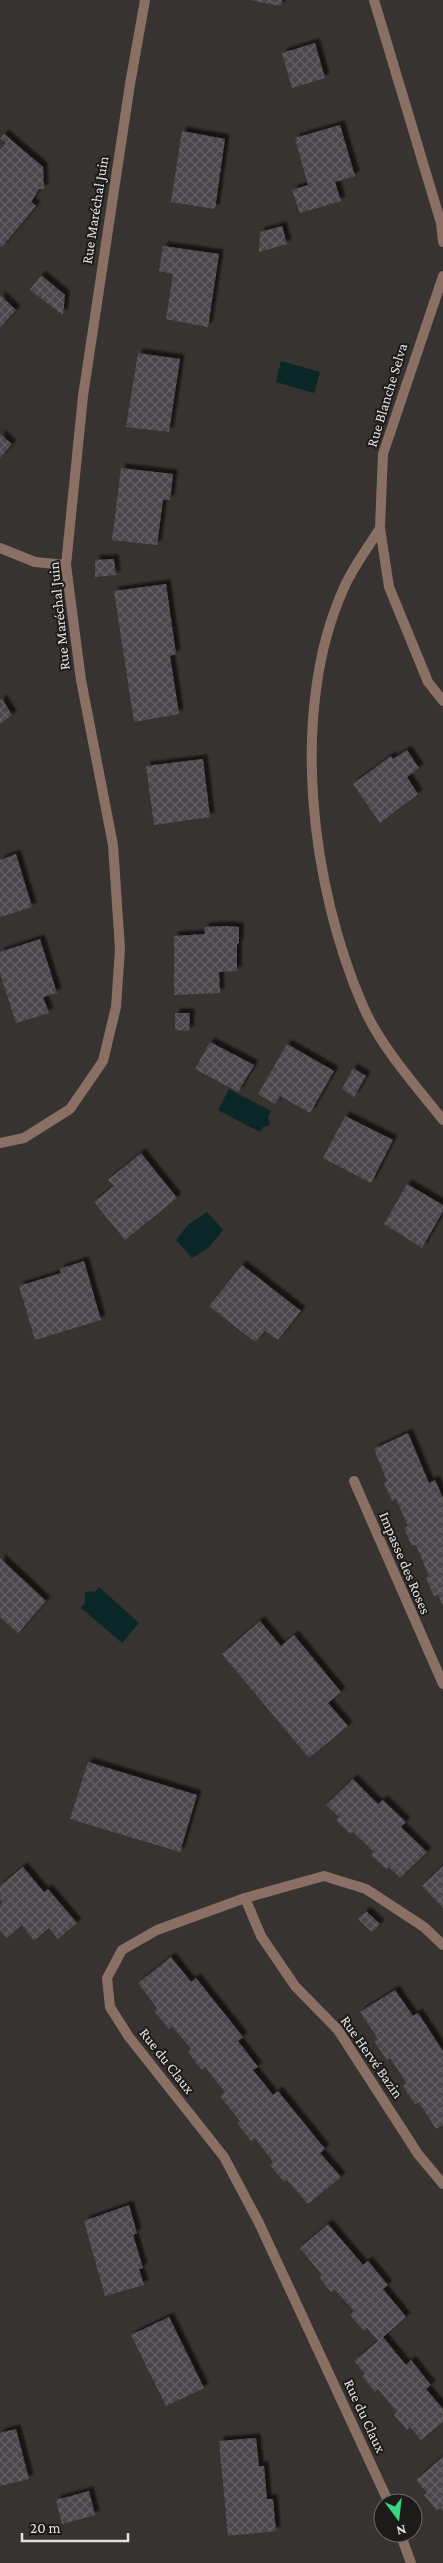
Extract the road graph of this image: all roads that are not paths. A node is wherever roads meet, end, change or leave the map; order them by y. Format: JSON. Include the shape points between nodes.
{"nodes":[{"id":1,"x":145,"y":0,"type":"edge"},
{"id":2,"x":374,"y":0,"type":"edge"},
{"id":3,"x":443,"y":242,"type":"edge"},
{"id":4,"x":443,"y":276,"type":"edge"},
{"id":5,"x":380,"y":528,"type":"junction"},
{"id":6,"x":0,"y":548,"type":"edge"},
{"id":7,"x":66,"y":565,"type":"junction"},
{"id":8,"x":443,"y":702,"type":"edge"},
{"id":9,"x":443,"y":1120,"type":"edge"},
{"id":10,"x":0,"y":1143,"type":"edge"},
{"id":11,"x":354,"y":1481,"type":"dead end"},
{"id":12,"x":443,"y":1684,"type":"edge"},
{"id":13,"x":245,"y":1898,"type":"junction"},
{"id":14,"x":443,"y":1945,"type":"edge"},
{"id":15,"x":443,"y":2184,"type":"edge"},
{"id":16,"x":384,"y":2493,"type":"edge"},
{"id":17,"x":404,"y":2543,"type":"edge"},
{"id":18,"x":411,"y":2563,"type":"edge"}],
"edges":[{"from":1,"to":7,"type":"street","name":"Rue Maréchal Juin","via":[[83,396]]},
{"from":2,"to":3,"type":"street","via":[[439,214]]},
{"from":4,"to":5,"type":"street","name":"Rue Blanche Selva","via":[[383,454]]},
{"from":5,"to":8,"type":"street","name":"Rue Blanche Selva","via":[[389,587],[428,682]]},
{"from":5,"to":9,"type":"street","via":[[343,589],[320,658],[311,751],[314,815],[326,887],[342,948],[363,1007],[399,1066]]},
{"from":6,"to":7,"type":"street","via":[[35,562]]},
{"from":7,"to":10,"type":"street","name":"Rue Maréchal Juin","via":[[81,680],[113,845],[120,949],[116,1007],[103,1061],[70,1109],[24,1138]]},
{"from":11,"to":12,"type":"street","name":"Impasse des Roses"},
{"from":13,"to":14,"type":"street","name":"Rue du Claux","via":[[324,1876],[366,1889],[424,1927]]},
{"from":13,"to":15,"type":"street","name":"Rue Hervé Bazin","via":[[261,1936],[295,1986],[338,2030],[418,2154]]},
{"from":13,"to":16,"type":"street","name":"Rue du Claux","via":[[157,1930],[122,1950],[107,1978],[110,2007],[129,2037],[224,2157],[259,2223]]},
{"from":17,"to":18,"type":"street"}]}
